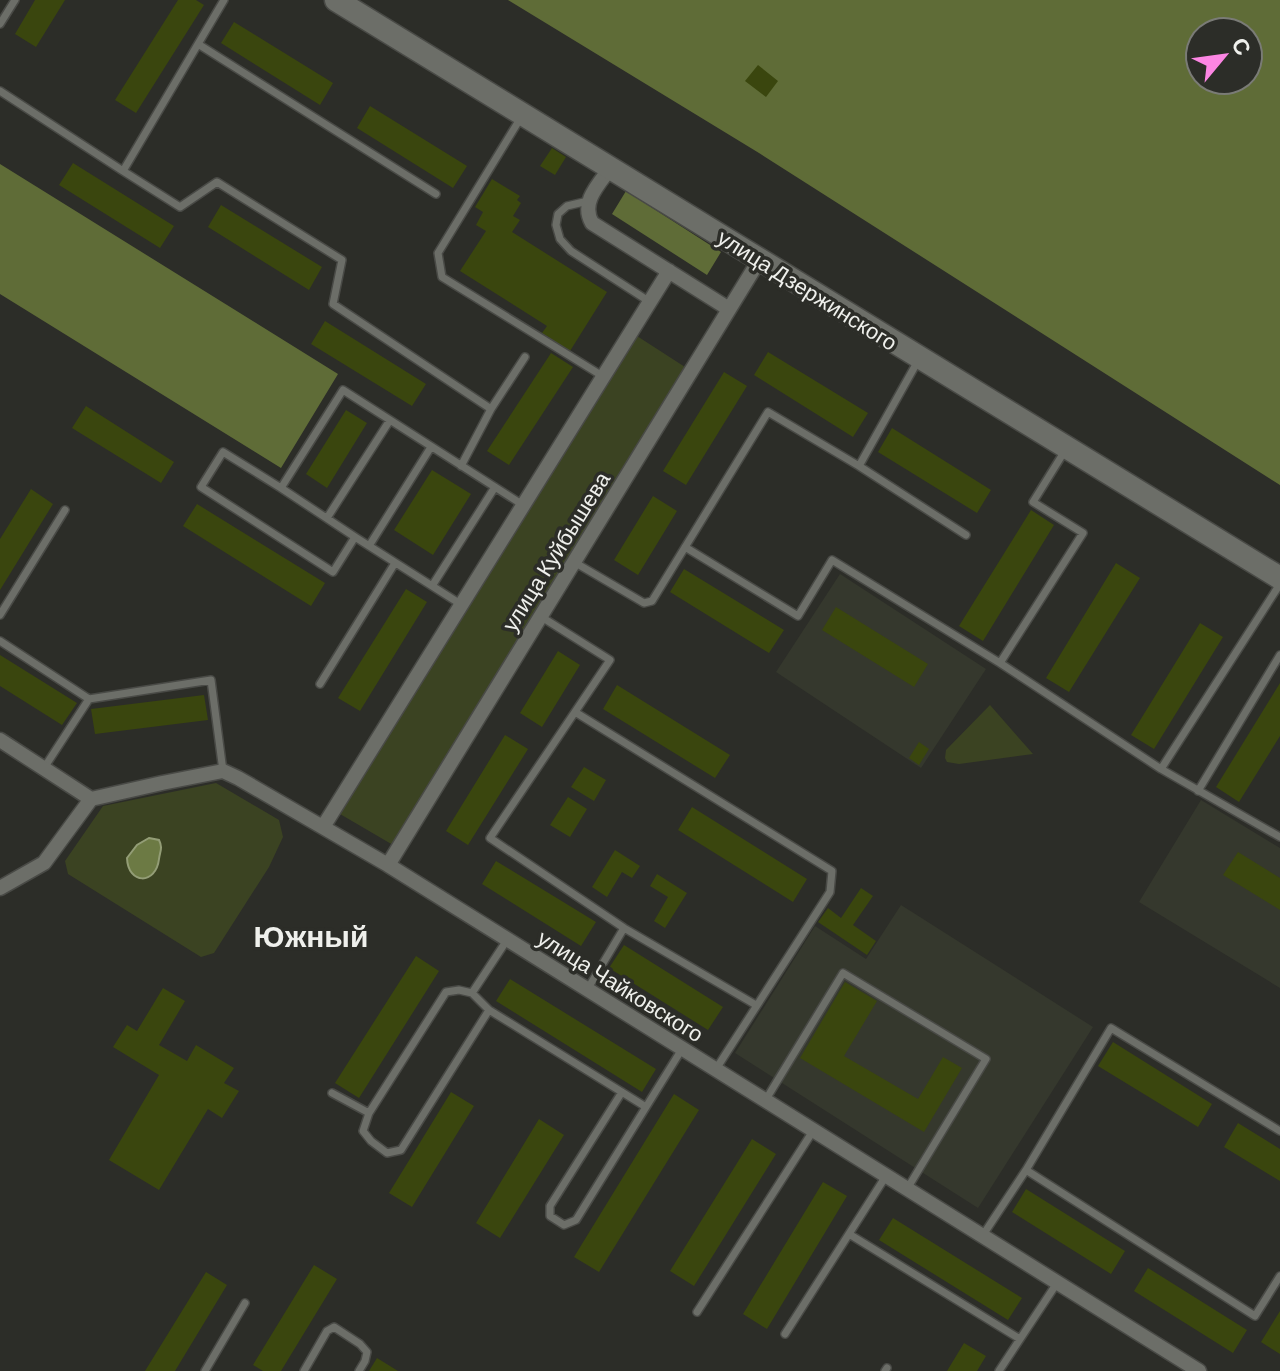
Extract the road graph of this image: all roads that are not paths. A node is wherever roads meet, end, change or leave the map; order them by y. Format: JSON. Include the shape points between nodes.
{"nodes":[{"id":1,"x":15,"y":0,"type":"edge"},
{"id":2,"x":224,"y":0,"type":"edge"},
{"id":3,"x":336,"y":0,"type":"edge"},
{"id":4,"x":0,"y":24,"type":"edge"},
{"id":5,"x":198,"y":44,"type":"junction"},
{"id":6,"x":0,"y":91,"type":"edge"},
{"id":7,"x":523,"y":113,"type":"junction"},
{"id":8,"x":611,"y":167,"type":"junction"},
{"id":9,"x":123,"y":171,"type":"junction"},
{"id":10,"x":436,"y":194,"type":"dead end"},
{"id":11,"x":588,"y":201,"type":"junction"},
{"id":12,"x":760,"y":259,"type":"junction"},
{"id":13,"x":669,"y":271,"type":"junction"},
{"id":14,"x":650,"y":302,"type":"junction"},
{"id":15,"x":729,"y":309,"type":"junction"},
{"id":16,"x":525,"y":357,"type":"dead end"},
{"id":17,"x":920,"y":357,"type":"junction"},
{"id":18,"x":604,"y":377,"type":"junction"},
{"id":19,"x":491,"y":409,"type":"junction"},
{"id":20,"x":390,"y":420,"type":"junction"},
{"id":21,"x":431,"y":447,"type":"junction"},
{"id":22,"x":1067,"y":448,"type":"junction"},
{"id":23,"x":461,"y":466,"type":"junction"},
{"id":24,"x":859,"y":466,"type":"junction"},
{"id":25,"x":495,"y":487,"type":"junction"},
{"id":26,"x":281,"y":488,"type":"junction"},
{"id":27,"x":523,"y":505,"type":"junction"},
{"id":28,"x":65,"y":510,"type":"dead end"},
{"id":29,"x":327,"y":518,"type":"junction"},
{"id":30,"x":966,"y":535,"type":"dead end"},
{"id":31,"x":355,"y":537,"type":"junction"},
{"id":32,"x":369,"y":546,"type":"junction"},
{"id":33,"x":685,"y":547,"type":"junction"},
{"id":34,"x":574,"y":562,"type":"junction"},
{"id":35,"x":395,"y":563,"type":"junction"},
{"id":36,"x":1280,"y":578,"type":"edge"},
{"id":37,"x":1280,"y":584,"type":"edge"},
{"id":38,"x":432,"y":586,"type":"junction"},
{"id":39,"x":462,"y":605,"type":"junction"},
{"id":40,"x":0,"y":615,"type":"edge"},
{"id":41,"x":540,"y":616,"type":"junction"},
{"id":42,"x":0,"y":641,"type":"edge"},
{"id":43,"x":1280,"y":655,"type":"edge"},
{"id":44,"x":1000,"y":663,"type":"junction"},
{"id":45,"x":320,"y":684,"type":"dead end"},
{"id":46,"x":89,"y":699,"type":"junction"},
{"id":47,"x":575,"y":712,"type":"junction"},
{"id":48,"x":0,"y":740,"type":"edge"},
{"id":49,"x":44,"y":768,"type":"junction"},
{"id":50,"x":1161,"y":769,"type":"junction"},
{"id":51,"x":223,"y":771,"type":"junction"},
{"id":52,"x":1198,"y":791,"type":"junction"},
{"id":53,"x":91,"y":799,"type":"junction"},
{"id":54,"x":323,"y":827,"type":"junction"},
{"id":55,"x":1280,"y":837,"type":"edge"},
{"id":56,"x":388,"y":865,"type":"junction"},
{"id":57,"x":0,"y":888,"type":"edge"},
{"id":58,"x":624,"y":928,"type":"junction"},
{"id":59,"x":507,"y":940,"type":"junction"},
{"id":60,"x":587,"y":990,"type":"junction"},
{"id":61,"x":472,"y":993,"type":"junction"},
{"id":62,"x":756,"y":1005,"type":"junction"},
{"id":63,"x":489,"y":1010,"type":"junction"},
{"id":64,"x":682,"y":1049,"type":"junction"},
{"id":65,"x":716,"y":1070,"type":"junction"},
{"id":66,"x":622,"y":1092,"type":"junction"},
{"id":67,"x":332,"y":1093,"type":"dead end"},
{"id":68,"x":765,"y":1101,"type":"junction"},
{"id":69,"x":646,"y":1107,"type":"junction"},
{"id":70,"x":369,"y":1113,"type":"junction"},
{"id":71,"x":813,"y":1131,"type":"junction"},
{"id":72,"x":1280,"y":1131,"type":"edge"},
{"id":73,"x":1026,"y":1170,"type":"junction"},
{"id":74,"x":886,"y":1176,"type":"junction"},
{"id":75,"x":907,"y":1189,"type":"junction"},
{"id":76,"x":849,"y":1234,"type":"junction"},
{"id":77,"x":982,"y":1236,"type":"junction"},
{"id":78,"x":1280,"y":1276,"type":"edge"},
{"id":79,"x":1057,"y":1283,"type":"junction"},
{"id":80,"x":245,"y":1303,"type":"dead end"},
{"id":81,"x":697,"y":1312,"type":"dead end"},
{"id":82,"x":785,"y":1334,"type":"dead end"},
{"id":83,"x":1020,"y":1339,"type":"junction"},
{"id":84,"x":1195,"y":1370,"type":"edge"},
{"id":85,"x":205,"y":1371,"type":"edge"},
{"id":86,"x":304,"y":1371,"type":"edge"},
{"id":87,"x":359,"y":1371,"type":"edge"},
{"id":88,"x":999,"y":1371,"type":"edge"}],
"edges":[{"from":1,"to":4,"type":"lane"},
{"from":2,"to":5,"type":"lane"},
{"from":3,"to":7,"type":"main road","name":"улица Дзержинского"},
{"from":5,"to":9,"type":"lane"},
{"from":5,"to":10,"type":"lane"},
{"from":6,"to":9,"type":"lane"},
{"from":7,"to":8,"type":"main road","name":"улица Дзержинского"},
{"from":7,"to":18,"type":"lane","via":[[438,253],[442,277]]},
{"from":8,"to":11,"type":"street"},
{"from":8,"to":12,"type":"main road","name":"улица Дзержинского"},
{"from":9,"to":19,"type":"lane","via":[[180,207],[217,182],[342,260],[333,304]]},
{"from":11,"to":13,"type":"street","via":[[592,223]]},
{"from":11,"to":14,"type":"lane","via":[[558,214],[560,239]]},
{"from":12,"to":15,"type":"street","name":"улица Куйбышева"},
{"from":12,"to":17,"type":"main road","name":"улица Дзержинского"},
{"from":13,"to":14,"type":"street"},
{"from":13,"to":15,"type":"street"},
{"from":14,"to":18,"type":"street"},
{"from":15,"to":34,"type":"street","name":"улица Куйбышева"},
{"from":16,"to":19,"type":"lane"},
{"from":17,"to":22,"type":"main road","name":"улица Дзержинского"},
{"from":17,"to":24,"type":"lane"},
{"from":18,"to":27,"type":"street"},
{"from":19,"to":23,"type":"lane"},
{"from":20,"to":21,"type":"lane"},
{"from":20,"to":26,"type":"lane","via":[[343,390]]},
{"from":20,"to":29,"type":"lane"},
{"from":21,"to":23,"type":"lane"},
{"from":21,"to":32,"type":"lane"},
{"from":22,"to":36,"type":"main road","name":"улица Дзержинского"},
{"from":22,"to":44,"type":"lane","via":[[1033,502],[1083,533]]},
{"from":23,"to":25,"type":"lane"},
{"from":24,"to":30,"type":"lane"},
{"from":24,"to":33,"type":"lane","via":[[768,412]]},
{"from":25,"to":27,"type":"lane"},
{"from":25,"to":38,"type":"lane"},
{"from":26,"to":29,"type":"lane"},
{"from":26,"to":31,"type":"lane","via":[[223,452],[201,487],[333,572]]},
{"from":27,"to":39,"type":"street"},
{"from":28,"to":40,"type":"lane"},
{"from":29,"to":31,"type":"lane"},
{"from":31,"to":32,"type":"lane"},
{"from":32,"to":35,"type":"lane"},
{"from":33,"to":34,"type":"lane","via":[[652,601],[644,603]]},
{"from":33,"to":44,"type":"lane","via":[[798,616],[832,560]]},
{"from":34,"to":41,"type":"street","name":"улица Куйбышева"},
{"from":35,"to":38,"type":"lane"},
{"from":35,"to":45,"type":"lane"},
{"from":37,"to":50,"type":"lane"},
{"from":38,"to":39,"type":"lane"},
{"from":39,"to":54,"type":"street"},
{"from":41,"to":47,"type":"lane","via":[[610,660]]},
{"from":41,"to":56,"type":"street","name":"улица Куйбышева"},
{"from":42,"to":46,"type":"lane"},
{"from":43,"to":52,"type":"lane"},
{"from":44,"to":50,"type":"lane"},
{"from":46,"to":49,"type":"lane"},
{"from":46,"to":51,"type":"lane","via":[[211,680]]},
{"from":47,"to":58,"type":"lane","via":[[490,838]]},
{"from":47,"to":62,"type":"lane","via":[[832,871],[830,892]]},
{"from":48,"to":49,"type":"street"},
{"from":49,"to":53,"type":"street"},
{"from":50,"to":52,"type":"lane"},
{"from":51,"to":53,"type":"street"},
{"from":51,"to":54,"type":"street","name":"улица Чайковского"},
{"from":52,"to":55,"type":"lane"},
{"from":53,"to":57,"type":"street","via":[[44,863]]},
{"from":54,"to":56,"type":"street","name":"улица Чайковского"},
{"from":56,"to":59,"type":"street","name":"улица Чайковского"},
{"from":58,"to":60,"type":"lane"},
{"from":58,"to":62,"type":"lane"},
{"from":59,"to":60,"type":"street","name":"улица Чайковского"},
{"from":59,"to":61,"type":"lane"},
{"from":60,"to":64,"type":"street","name":"улица Чайковского"},
{"from":61,"to":63,"type":"lane"},
{"from":61,"to":70,"type":"lane","via":[[446,992]]},
{"from":62,"to":65,"type":"lane"},
{"from":63,"to":66,"type":"lane"},
{"from":63,"to":70,"type":"lane","via":[[401,1150],[387,1153],[371,1141],[363,1131]]},
{"from":64,"to":65,"type":"street","name":"улица Чайковского"},
{"from":64,"to":69,"type":"lane"},
{"from":65,"to":68,"type":"street","name":"улица Чайковского"},
{"from":66,"to":69,"type":"lane"},
{"from":66,"to":69,"type":"lane","via":[[550,1206],[550,1216],[564,1225],[576,1220]]},
{"from":67,"to":70,"type":"lane"},
{"from":68,"to":71,"type":"street","name":"улица Чайковского"},
{"from":68,"to":75,"type":"lane","via":[[843,973],[986,1059]]},
{"from":71,"to":74,"type":"street","name":"улица Чайковского"},
{"from":71,"to":81,"type":"lane"},
{"from":72,"to":73,"type":"lane","via":[[1111,1028]]},
{"from":73,"to":77,"type":"lane"},
{"from":73,"to":78,"type":"lane","via":[[1255,1316]]},
{"from":74,"to":75,"type":"street","name":"улица Чайковского"},
{"from":74,"to":76,"type":"lane"},
{"from":75,"to":77,"type":"street","name":"улица Чайковского"},
{"from":76,"to":82,"type":"lane"},
{"from":76,"to":83,"type":"lane"},
{"from":77,"to":79,"type":"street","name":"улица Чайковского"},
{"from":79,"to":83,"type":"lane"},
{"from":79,"to":84,"type":"street","name":"улица Чайковского"},
{"from":80,"to":85,"type":"lane"},
{"from":83,"to":88,"type":"lane"},
{"from":86,"to":87,"type":"lane","via":[[334,1327],[367,1352]]}]}
